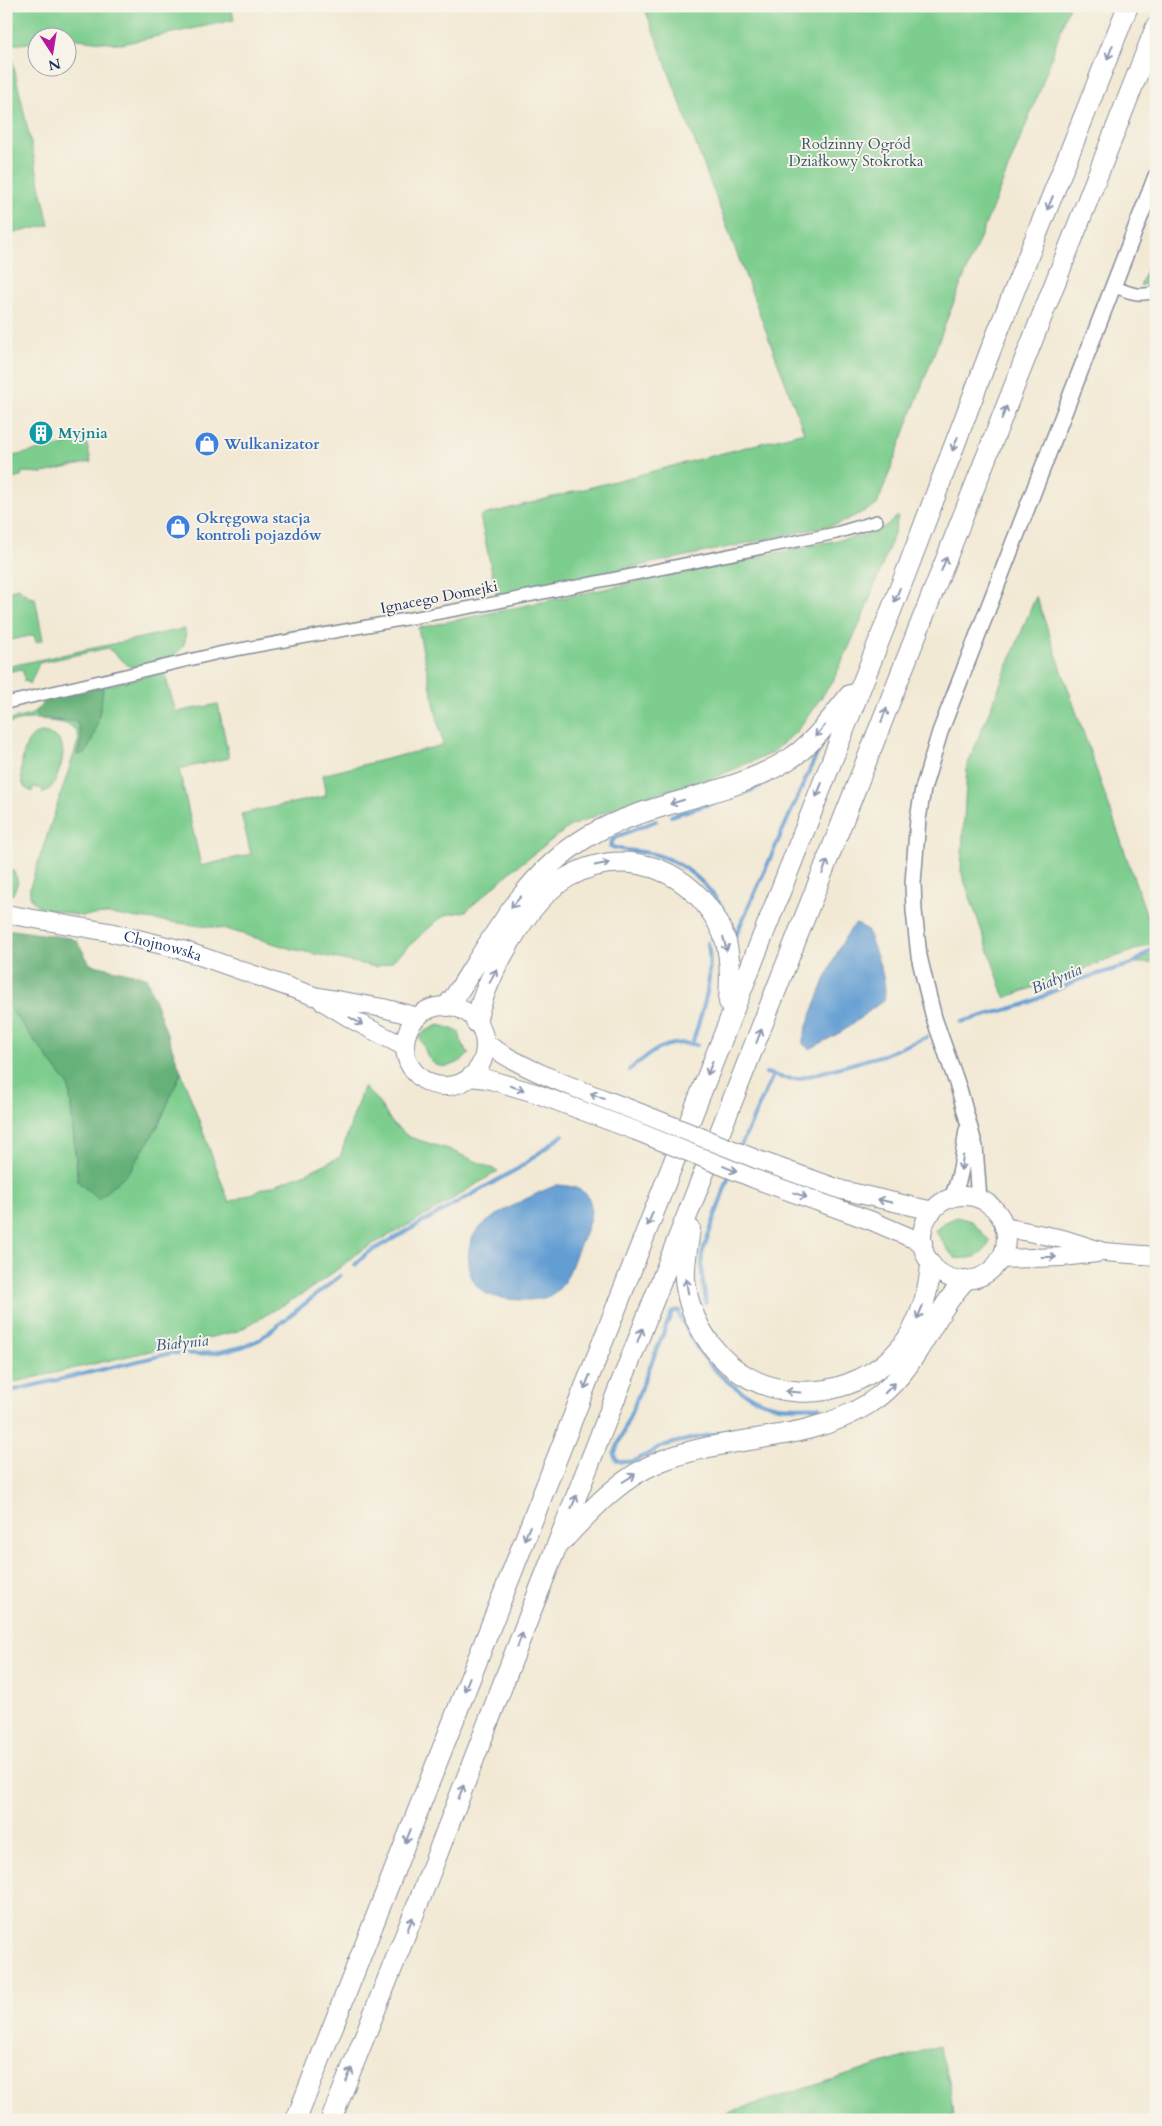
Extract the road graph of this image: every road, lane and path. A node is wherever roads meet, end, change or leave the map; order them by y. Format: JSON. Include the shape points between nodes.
{"nodes":[{"id":1,"x":1128,"y":6,"type":"edge"},
{"id":2,"x":1156,"y":27,"type":"edge"},
{"id":3,"x":1156,"y":176,"type":"edge"},
{"id":4,"x":1113,"y":286,"type":"junction"},
{"id":5,"x":1156,"y":292,"type":"edge"},
{"id":6,"x":877,"y":521,"type":"dead end"},
{"id":7,"x":863,"y":680,"type":"junction"},
{"id":8,"x":6,"y":703,"type":"edge"},
{"id":9,"x":6,"y":914,"type":"edge"},
{"id":10,"x":314,"y":996,"type":"junction"},
{"id":11,"x":447,"y":1006,"type":"junction"},
{"id":12,"x":418,"y":1017,"type":"junction"},
{"id":13,"x":476,"y":1022,"type":"junction"},
{"id":14,"x":728,"y":1022,"type":"junction"},
{"id":15,"x":485,"y":1043,"type":"junction"},
{"id":16,"x":405,"y":1047,"type":"junction"},
{"id":17,"x":470,"y":1077,"type":"junction"},
{"id":18,"x":968,"y":1126,"type":"junction"},
{"id":19,"x":696,"y":1195,"type":"junction"},
{"id":20,"x":951,"y":1199,"type":"junction"},
{"id":21,"x":979,"y":1200,"type":"junction"},
{"id":22,"x":933,"y":1211,"type":"junction"},
{"id":23,"x":1004,"y":1227,"type":"junction"},
{"id":24,"x":923,"y":1243,"type":"junction"},
{"id":25,"x":1104,"y":1252,"type":"junction"},
{"id":26,"x":1156,"y":1256,"type":"edge"},
{"id":27,"x":1000,"y":1259,"type":"junction"},
{"id":28,"x":931,"y":1265,"type":"junction"},
{"id":29,"x":965,"y":1280,"type":"junction"},
{"id":30,"x":556,"y":1548,"type":"junction"},
{"id":31,"x":296,"y":2120,"type":"edge"},
{"id":32,"x":331,"y":2120,"type":"edge"}],
"edges":[{"from":1,"to":7,"type":"highway","one_way":true},
{"from":19,"to":2,"type":"highway","one_way":true},
{"from":3,"to":4,"type":"main road"},
{"from":4,"to":5,"type":"street","via":[[1134,294]]},
{"from":4,"to":18,"type":"main road","via":[[940,732],[923,789],[913,883],[919,956],[934,1018],[959,1088]]},
{"from":6,"to":8,"type":"street","name":"Ignacego Domejki","via":[[836,533],[494,602],[219,653]]},
{"from":7,"to":11,"type":"highway","one_way":true,"via":[[811,741],[768,771],[612,825],[567,851],[548,866],[510,908]]},
{"from":7,"to":14,"type":"highway","one_way":true},
{"from":9,"to":10,"type":"main road","name":"Chojnowska","via":[[109,932],[183,950]]},
{"from":10,"to":12,"type":"main road","name":"Chojnowska"},
{"from":10,"to":16,"type":"main road","name":"Chojnowska","one_way":true},
{"from":11,"to":12,"type":"main road","via":[[430,1009]]},
{"from":11,"to":13,"type":"main road","via":[[463,1011]]},
{"from":12,"to":16,"type":"main road","via":[[407,1033]]},
{"from":13,"to":14,"type":"highway","one_way":true,"via":[[506,949],[537,902],[573,874],[600,864],[619,862],[641,864],[667,873],[697,893],[710,910],[720,927],[727,950],[731,977]]},
{"from":13,"to":15,"type":"main road"},
{"from":14,"to":31,"type":"highway","one_way":true},
{"from":15,"to":17,"type":"main road","via":[[482,1062]]},
{"from":22,"to":15,"type":"main road","one_way":true,"bridge":true,"via":[[842,1190],[761,1161],[557,1080]]},
{"from":16,"to":17,"type":"main road","via":[[410,1066],[427,1082],[450,1086]]},
{"from":17,"to":24,"type":"main road","one_way":true,"bridge":true,"via":[[534,1094],[636,1131]]},
{"from":18,"to":20,"type":"main road","one_way":true,"via":[[958,1185]]},
{"from":18,"to":21,"type":"main road","via":[[975,1147]]},
{"from":28,"to":19,"type":"highway","one_way":true,"via":[[925,1302],[912,1329],[893,1356],[872,1373],[830,1390],[784,1392],[750,1379],[722,1360],[695,1320],[685,1279]]},
{"from":30,"to":19,"type":"highway","one_way":true},
{"from":20,"to":21,"type":"main road","via":[[966,1197]]},
{"from":20,"to":22,"type":"main road"},
{"from":21,"to":23,"type":"main road","via":[[997,1212]]},
{"from":22,"to":24,"type":"main road","via":[[925,1224]]},
{"from":23,"to":25,"type":"main road","via":[[1063,1239]]},
{"from":23,"to":27,"type":"main road","via":[[1005,1246]]},
{"from":24,"to":28,"type":"main road"},
{"from":25,"to":26,"type":"main road"},
{"from":27,"to":25,"type":"main road","one_way":true},
{"from":27,"to":29,"type":"main road","via":[[992,1270]]},
{"from":28,"to":29,"type":"main road","via":[[944,1275]]},
{"from":30,"to":29,"type":"highway","one_way":true,"via":[[619,1484],[661,1461],[700,1449],[797,1433],[829,1423],[867,1405],[889,1390],[910,1365],[949,1298]]},
{"from":32,"to":30,"type":"highway","one_way":true}]}
